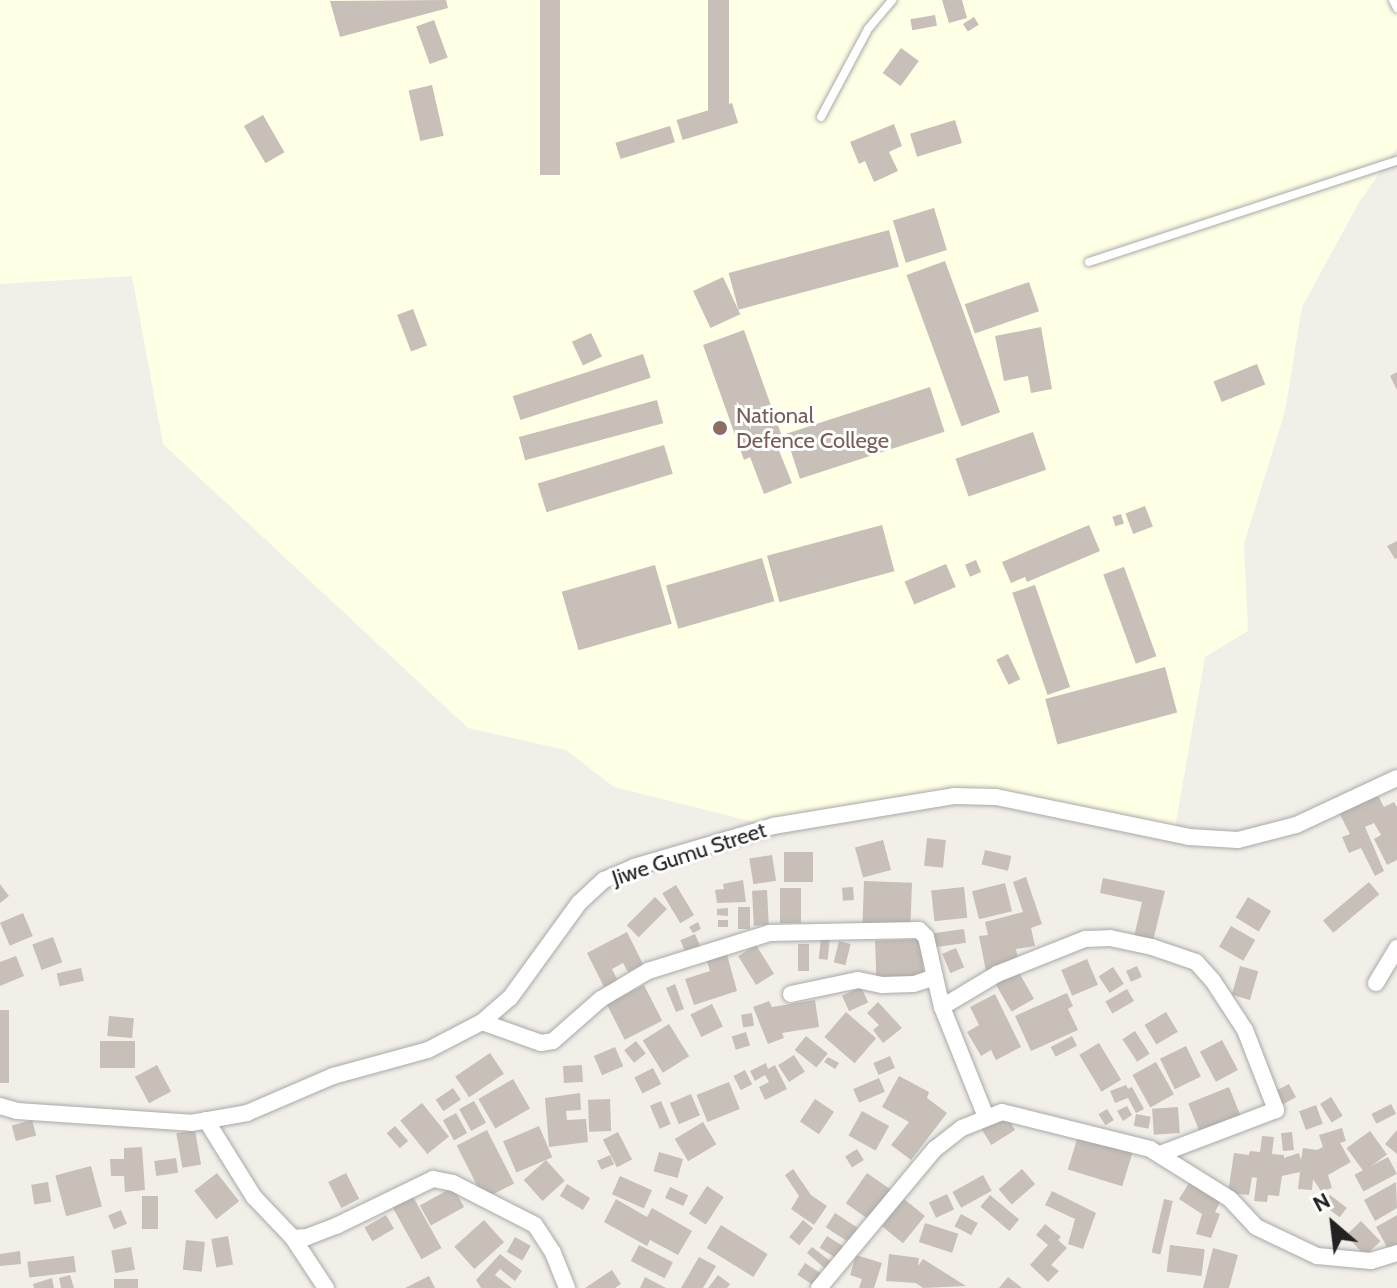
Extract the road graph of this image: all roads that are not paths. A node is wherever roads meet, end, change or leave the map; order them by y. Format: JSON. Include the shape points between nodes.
{"nodes":[{"id":1,"x":892,"y":0,"type":"edge"},
{"id":2,"x":1393,"y":0,"type":"edge"},
{"id":3,"x":1397,"y":8,"type":"edge"},
{"id":4,"x":821,"y":117,"type":"dead end"},
{"id":5,"x":1397,"y":161,"type":"edge"},
{"id":6,"x":1089,"y":262,"type":"dead end"},
{"id":7,"x":1397,"y":778,"type":"edge"},
{"id":8,"x":1397,"y":948,"type":"edge"},
{"id":9,"x":935,"y":977,"type":"junction"},
{"id":10,"x":1376,"y":983,"type":"dead end"},
{"id":11,"x":791,"y":994,"type":"dead end"},
{"id":12,"x":942,"y":1007,"type":"junction"},
{"id":13,"x":482,"y":1022,"type":"junction"},
{"id":14,"x":0,"y":1106,"type":"edge"},
{"id":15,"x":986,"y":1117,"type":"junction"},
{"id":16,"x":206,"y":1120,"type":"junction"},
{"id":17,"x":1160,"y":1154,"type":"junction"},
{"id":18,"x":293,"y":1238,"type":"junction"},
{"id":19,"x":1397,"y":1253,"type":"edge"},
{"id":20,"x":326,"y":1288,"type":"edge"},
{"id":21,"x":567,"y":1288,"type":"edge"},
{"id":22,"x":819,"y":1288,"type":"edge"}],
"edges":[{"from":1,"to":4,"type":"lane","via":[[868,29]]},
{"from":2,"to":3,"type":"lane"},
{"from":5,"to":6,"type":"lane"},
{"from":7,"to":13,"type":"street","name":"Jiwe Gumu Street","via":[[1296,825],[1238,840],[1189,837],[996,797],[954,796],[773,826],[604,880],[579,903],[510,998]]},
{"from":8,"to":10,"type":"street"},
{"from":9,"to":11,"type":"street","via":[[914,984],[858,980]]},
{"from":9,"to":12,"type":"street"},
{"from":9,"to":13,"type":"street","via":[[926,937],[919,930],[769,933],[648,971],[601,999],[553,1041],[541,1043]]},
{"from":12,"to":15,"type":"street"},
{"from":12,"to":17,"type":"street","via":[[997,974],[1085,939],[1124,941],[1196,962],[1245,1030],[1276,1110]]},
{"from":13,"to":16,"type":"street","name":"Jiwe Gumu Street","via":[[428,1050],[333,1076],[247,1113]]},
{"from":14,"to":16,"type":"street","name":"Jiwe Gumu Street","via":[[191,1123]]},
{"from":15,"to":17,"type":"street","via":[[1002,1112]]},
{"from":15,"to":22,"type":"street","via":[[935,1149]]},
{"from":16,"to":18,"type":"street","via":[[254,1197]]},
{"from":17,"to":19,"type":"street","via":[[1230,1199],[1256,1227],[1281,1242],[1317,1256],[1351,1260]]},
{"from":18,"to":20,"type":"street"},
{"from":18,"to":21,"type":"street","via":[[336,1226],[433,1179],[535,1225]]}]}
